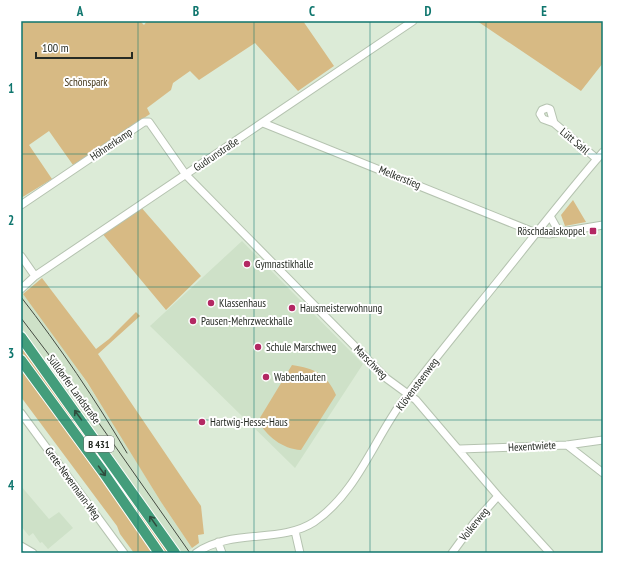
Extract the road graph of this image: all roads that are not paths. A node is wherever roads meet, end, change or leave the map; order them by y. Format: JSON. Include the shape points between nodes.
{"nodes":[{"id":1,"x":413,"y":21,"type":"edge"},
{"id":2,"x":263,"y":123,"type":"junction"},
{"id":3,"x":554,"y":123,"type":"dead end"},
{"id":4,"x":603,"y":152,"type":"edge"},
{"id":5,"x":597,"y":159,"type":"junction"},
{"id":6,"x":186,"y":175,"type":"junction"},
{"id":7,"x":21,"y":205,"type":"edge"},
{"id":8,"x":550,"y":216,"type":"junction"},
{"id":9,"x":601,"y":227,"type":"edge"},
{"id":10,"x":559,"y":232,"type":"junction"},
{"id":11,"x":536,"y":233,"type":"junction"},
{"id":12,"x":21,"y":256,"type":"edge"},
{"id":13,"x":35,"y":276,"type":"junction"},
{"id":14,"x":21,"y":289,"type":"edge"},
{"id":15,"x":21,"y":337,"type":"edge"},
{"id":16,"x":21,"y":360,"type":"edge"},
{"id":17,"x":408,"y":394,"type":"junction"},
{"id":18,"x":21,"y":413,"type":"edge"},
{"id":19,"x":603,"y":440,"type":"edge"},
{"id":20,"x":567,"y":445,"type":"junction"},
{"id":21,"x":460,"y":450,"type":"junction"},
{"id":22,"x":603,"y":473,"type":"edge"},
{"id":23,"x":498,"y":496,"type":"junction"},
{"id":24,"x":295,"y":531,"type":"junction"},
{"id":25,"x":218,"y":542,"type":"junction"},
{"id":26,"x":21,"y":546,"type":"edge"},
{"id":27,"x":33,"y":553,"type":"edge"},
{"id":28,"x":124,"y":553,"type":"edge"},
{"id":29,"x":159,"y":553,"type":"edge"},
{"id":30,"x":175,"y":553,"type":"edge"},
{"id":31,"x":196,"y":553,"type":"edge"},
{"id":32,"x":222,"y":553,"type":"edge"},
{"id":33,"x":300,"y":553,"type":"edge"},
{"id":34,"x":452,"y":553,"type":"edge"},
{"id":35,"x":550,"y":553,"type":"edge"}],
"edges":[{"from":1,"to":2,"type":"street","name":"Gudrunstraße"},
{"from":2,"to":6,"type":"street","name":"Gudrunstraße"},
{"from":2,"to":11,"type":"street","name":"Melkerstieg"},
{"from":3,"to":5,"type":"street","name":"Lütt Sahl"},
{"from":4,"to":5,"type":"street","name":"Klövensteenweg"},
{"from":5,"to":8,"type":"street","name":"Klövensteenweg"},
{"from":6,"to":7,"type":"street","name":"Höhnerkamp","via":[[152,125],[144,122]]},
{"from":6,"to":13,"type":"street","name":"Gudrunstraße"},
{"from":6,"to":17,"type":"street","name":"Marschweg","via":[[386,378]]},
{"from":8,"to":10,"type":"street"},
{"from":8,"to":11,"type":"street","name":"Klövensteenweg"},
{"from":9,"to":10,"type":"street"},
{"from":10,"to":11,"type":"street"},
{"from":11,"to":17,"type":"street","name":"Klövensteenweg"},
{"from":12,"to":13,"type":"street"},
{"from":13,"to":14,"type":"street","name":"Gudrunstraße"},
{"from":30,"to":15,"type":"highway","name":"Sülldorfer Landstraße","number":"B 431","one_way":true},
{"from":16,"to":29,"type":"highway","number":"B 431","one_way":true},
{"from":17,"to":21,"type":"street","name":"Marschweg"},
{"from":17,"to":24,"type":"street","name":"Klövensteenweg","via":[[359,473],[334,506],[313,523]]},
{"from":18,"to":28,"type":"street","name":"Grete-Nevermann-Weg"},
{"from":19,"to":20,"type":"street","name":"Hexentwiete"},
{"from":20,"to":21,"type":"street","name":"Hexentwiete"},
{"from":20,"to":22,"type":"street"},
{"from":21,"to":23,"type":"street","name":"Marschweg"},
{"from":23,"to":34,"type":"street","name":"Volkerweg"},
{"from":23,"to":35,"type":"street","name":"Marschweg"},
{"from":24,"to":25,"type":"street","name":"Klövensteenweg"},
{"from":24,"to":33,"type":"street"},
{"from":25,"to":31,"type":"street","name":"Klövensteenweg"},
{"from":25,"to":32,"type":"street"},
{"from":26,"to":27,"type":"street"}]}
